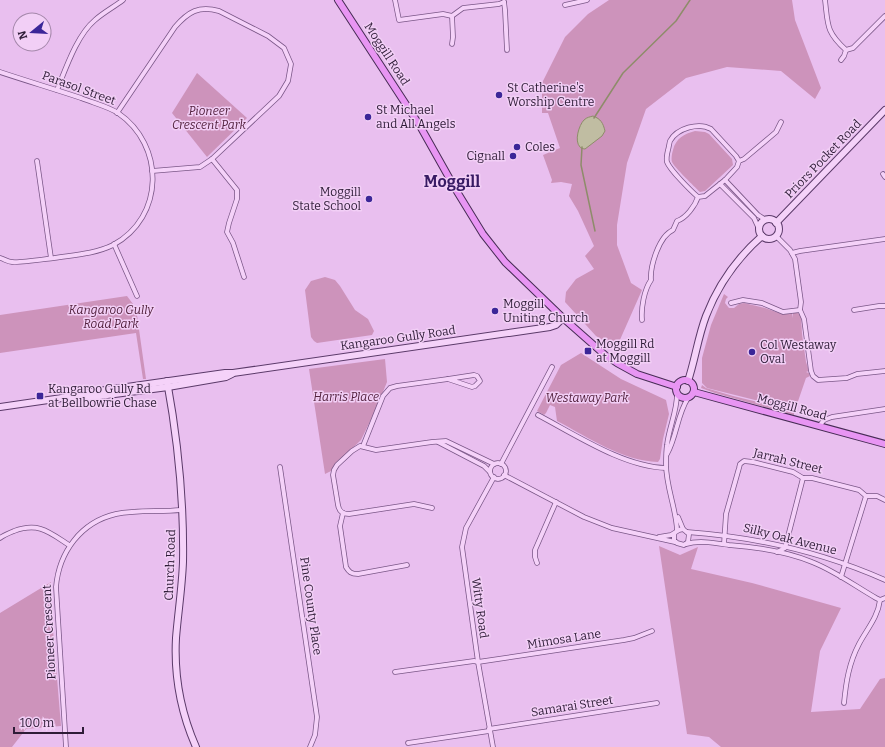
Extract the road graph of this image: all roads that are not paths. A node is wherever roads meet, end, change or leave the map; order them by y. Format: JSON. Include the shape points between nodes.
{"nodes":[{"id":1,"x":123,"y":0,"type":"edge"},
{"id":2,"x":338,"y":0,"type":"edge"},
{"id":3,"x":395,"y":0,"type":"edge"},
{"id":4,"x":587,"y":0,"type":"edge"},
{"id":5,"x":825,"y":0,"type":"edge"},
{"id":6,"x":504,"y":1,"type":"edge"},
{"id":7,"x":565,"y":5,"type":"dead end"},
{"id":8,"x":452,"y":16,"type":"junction"},
{"id":9,"x":885,"y":16,"type":"edge"},
{"id":10,"x":452,"y":44,"type":"dead end"},
{"id":11,"x":507,"y":50,"type":"dead end"},
{"id":12,"x":846,"y":50,"type":"junction"},
{"id":13,"x":841,"y":60,"type":"dead end"},
{"id":14,"x":0,"y":72,"type":"edge"},
{"id":15,"x":57,"y":90,"type":"junction"},
{"id":16,"x":885,"y":110,"type":"edge"},
{"id":17,"x":118,"y":113,"type":"junction"},
{"id":18,"x":781,"y":122,"type":"dead end"},
{"id":19,"x":212,"y":159,"type":"junction"},
{"id":20,"x":37,"y":161,"type":"dead end"},
{"id":21,"x":739,"y":161,"type":"junction"},
{"id":22,"x":152,"y":171,"type":"junction"},
{"id":23,"x":724,"y":180,"type":"junction"},
{"id":24,"x":720,"y":184,"type":"junction"},
{"id":25,"x":698,"y":197,"type":"junction"},
{"id":26,"x":766,"y":220,"type":"junction"},
{"id":27,"x":776,"y":222,"type":"junction"},
{"id":28,"x":759,"y":229,"type":"junction"},
{"id":29,"x":762,"y":236,"type":"junction"},
{"id":30,"x":776,"y":236,"type":"junction"},
{"id":31,"x":885,"y":239,"type":"edge"},
{"id":32,"x":114,"y":244,"type":"junction"},
{"id":33,"x":792,"y":253,"type":"junction"},
{"id":34,"x":0,"y":258,"type":"edge"},
{"id":35,"x":51,"y":258,"type":"junction"},
{"id":36,"x":244,"y":277,"type":"dead end"},
{"id":37,"x":137,"y":296,"type":"dead end"},
{"id":38,"x":731,"y":302,"type":"dead end"},
{"id":39,"x":885,"y":306,"type":"edge"},
{"id":40,"x":800,"y":310,"type":"junction"},
{"id":41,"x":854,"y":310,"type":"dead end"},
{"id":42,"x":563,"y":318,"type":"junction"},
{"id":43,"x":642,"y":320,"type":"dead end"},
{"id":44,"x":552,"y":367,"type":"dead end"},
{"id":45,"x":885,"y":371,"type":"edge"},
{"id":46,"x":448,"y":378,"type":"junction"},
{"id":47,"x":688,"y":381,"type":"junction"},
{"id":48,"x":168,"y":384,"type":"junction"},
{"id":49,"x":677,"y":387,"type":"junction"},
{"id":50,"x":694,"y":392,"type":"junction"},
{"id":51,"x":678,"y":394,"type":"junction"},
{"id":52,"x":688,"y":398,"type":"junction"},
{"id":53,"x":0,"y":407,"type":"edge"},
{"id":54,"x":885,"y":409,"type":"edge"},
{"id":55,"x":538,"y":415,"type":"dead end"},
{"id":56,"x":820,"y":425,"type":"junction"},
{"id":57,"x":438,"y":442,"type":"junction"},
{"id":58,"x":885,"y":444,"type":"edge"},
{"id":59,"x":363,"y":446,"type":"junction"},
{"id":60,"x":667,"y":454,"type":"junction"},
{"id":61,"x":494,"y":464,"type":"junction"},
{"id":62,"x":501,"y":464,"type":"junction"},
{"id":63,"x":280,"y":467,"type":"dead end"},
{"id":64,"x":666,"y":468,"type":"junction"},
{"id":65,"x":490,"y":472,"type":"junction"},
{"id":66,"x":504,"y":475,"type":"junction"},
{"id":67,"x":494,"y":478,"type":"junction"},
{"id":68,"x":803,"y":478,"type":"junction"},
{"id":69,"x":866,"y":496,"type":"junction"},
{"id":70,"x":885,"y":500,"type":"edge"},
{"id":71,"x":556,"y":502,"type":"junction"},
{"id":72,"x":432,"y":508,"type":"dead end"},
{"id":73,"x":181,"y":510,"type":"junction"},
{"id":74,"x":343,"y":513,"type":"junction"},
{"id":75,"x":676,"y":513,"type":"junction"},
{"id":76,"x":685,"y":531,"type":"junction"},
{"id":77,"x":676,"y":532,"type":"junction"},
{"id":78,"x":724,"y":535,"type":"junction"},
{"id":79,"x":655,"y":537,"type":"junction"},
{"id":80,"x":0,"y":538,"type":"edge"},
{"id":81,"x":675,"y":542,"type":"junction"},
{"id":82,"x":686,"y":544,"type":"junction"},
{"id":83,"x":724,"y":544,"type":"junction"},
{"id":84,"x":69,"y":545,"type":"junction"},
{"id":85,"x":785,"y":546,"type":"junction"},
{"id":86,"x":777,"y":552,"type":"junction"},
{"id":87,"x":537,"y":563,"type":"dead end"},
{"id":88,"x":845,"y":563,"type":"junction"},
{"id":89,"x":407,"y":565,"type":"dead end"},
{"id":90,"x":841,"y":577,"type":"junction"},
{"id":91,"x":885,"y":580,"type":"edge"},
{"id":92,"x":883,"y":599,"type":"edge"},
{"id":93,"x":652,"y":631,"type":"dead end"},
{"id":94,"x":478,"y":662,"type":"junction"},
{"id":95,"x":395,"y":672,"type":"dead end"},
{"id":96,"x":657,"y":703,"type":"dead end"},
{"id":97,"x":844,"y":703,"type":"dead end"},
{"id":98,"x":489,"y":730,"type":"junction"},
{"id":99,"x":408,"y":743,"type":"dead end"},
{"id":100,"x":66,"y":747,"type":"edge"},
{"id":101,"x":196,"y":747,"type":"edge"},
{"id":102,"x":310,"y":747,"type":"edge"},
{"id":103,"x":493,"y":747,"type":"edge"}],
"edges":[{"from":1,"to":15,"type":"street","via":[[94,20],[84,33]]},
{"from":2,"to":42,"type":"main road","name":"Moggill Road","via":[[420,126],[487,240],[505,262]]},
{"from":3,"to":8,"type":"street","via":[[399,20],[443,14]]},
{"from":4,"to":7,"type":"street"},
{"from":5,"to":12,"type":"street","via":[[829,30]]},
{"from":6,"to":8,"type":"street","via":[[499,4],[463,8]]},
{"from":6,"to":11,"type":"street"},
{"from":8,"to":10,"type":"street"},
{"from":9,"to":12,"type":"street","via":[[853,48]]},
{"from":12,"to":13,"type":"street"},
{"from":14,"to":15,"type":"street","name":"Parasol Street"},
{"from":15,"to":17,"type":"street","name":"Parasol Street"},
{"from":16,"to":27,"type":"main road","name":"Priors Pocket Road"},
{"from":17,"to":19,"type":"street","via":[[183,18],[202,9],[211,8],[219,11],[268,36],[284,48],[291,64],[288,81],[279,96]]},
{"from":17,"to":22,"type":"street","name":"Parasol Street","via":[[139,133],[147,148]]},
{"from":18,"to":21,"type":"street","via":[[776,132]]},
{"from":19,"to":22,"type":"street","via":[[200,167]]},
{"from":19,"to":36,"type":"street","via":[[237,190],[237,199],[227,232]]},
{"from":20,"to":35,"type":"street"},
{"from":21,"to":23,"type":"street","via":[[737,167]]},
{"from":21,"to":25,"type":"street","via":[[708,127],[683,129],[670,142],[667,163]]},
{"from":22,"to":32,"type":"street","name":"Parasol Street","via":[[153,184],[146,208],[136,226]]},
{"from":23,"to":24,"type":"street"},
{"from":23,"to":26,"type":"street"},
{"from":24,"to":25,"type":"street","via":[[705,196]]},
{"from":24,"to":28,"type":"street","via":[[754,218]]},
{"from":25,"to":43,"type":"street","via":[[695,205],[677,221],[673,230],[661,242],[641,312]]},
{"from":26,"to":27,"type":"main road"},
{"from":26,"to":28,"type":"main road"},
{"from":27,"to":30,"type":"main road","via":[[779,230]]},
{"from":28,"to":29,"type":"main road"},
{"from":29,"to":30,"type":"main road","via":[[769,239]]},
{"from":29,"to":47,"type":"main road","via":[[734,266],[716,295],[706,316]]},
{"from":30,"to":33,"type":"street"},
{"from":31,"to":33,"type":"street"},
{"from":32,"to":35,"type":"street","name":"Parasol Street","via":[[91,252]]},
{"from":32,"to":37,"type":"street"},
{"from":33,"to":40,"type":"street","via":[[795,259]]},
{"from":34,"to":35,"type":"street","name":"Parasol Street","via":[[12,262]]},
{"from":38,"to":40,"type":"street","via":[[743,300],[762,303],[783,312]]},
{"from":39,"to":41,"type":"street"},
{"from":40,"to":45,"type":"street","via":[[804,319],[811,371],[815,379],[847,378]]},
{"from":42,"to":48,"type":"main road","name":"Kangaroo Gully Road","via":[[550,327]]},
{"from":42,"to":49,"type":"main road","name":"Moggill Road","via":[[617,363],[637,374]]},
{"from":44,"to":62,"type":"street"},
{"from":46,"to":46,"type":"street","via":[[478,376],[480,381],[472,386]]},
{"from":46,"to":59,"type":"street","via":[[390,388],[383,396]]},
{"from":47,"to":49,"type":"main road","via":[[680,382]]},
{"from":47,"to":50,"type":"main road","via":[[692,384]]},
{"from":48,"to":53,"type":"main road","name":"Kangaroo Gully Road","via":[[69,400],[62,398]]},
{"from":48,"to":73,"type":"main road","name":"Church Road","via":[[178,457]]},
{"from":49,"to":51,"type":"main road"},
{"from":50,"to":52,"type":"main road"},
{"from":50,"to":56,"type":"main road","name":"Moggill Road"},
{"from":51,"to":52,"type":"main road","via":[[682,398]]},
{"from":51,"to":60,"type":"street"},
{"from":52,"to":60,"type":"street"},
{"from":54,"to":56,"type":"street","via":[[832,417]]},
{"from":55,"to":64,"type":"street","via":[[615,455],[655,468]]},
{"from":56,"to":58,"type":"main road","name":"Moggill Road"},
{"from":57,"to":59,"type":"street","via":[[376,450]]},
{"from":57,"to":61,"type":"street","via":[[451,443]]},
{"from":57,"to":65,"type":"street"},
{"from":59,"to":74,"type":"street","via":[[355,447],[334,470],[338,505]]},
{"from":60,"to":64,"type":"street"},
{"from":61,"to":62,"type":"street"},
{"from":61,"to":65,"type":"street"},
{"from":62,"to":66,"type":"street","via":[[505,468]]},
{"from":63,"to":102,"type":"street","name":"Pine County Place","via":[[317,717],[315,735]]},
{"from":64,"to":75,"type":"street"},
{"from":65,"to":67,"type":"street"},
{"from":66,"to":67,"type":"street","via":[[498,479]]},
{"from":66,"to":71,"type":"street","name":"Silky Oak Avenue"},
{"from":67,"to":94,"type":"street","name":"Witty Road","via":[[466,528],[462,547]]},
{"from":68,"to":69,"type":"street","name":"Jarrah Street","via":[[859,490]]},
{"from":68,"to":78,"type":"street","name":"Jarrah Street","via":[[793,472],[744,461],[738,468],[727,509]]},
{"from":68,"to":85,"type":"street"},
{"from":69,"to":70,"type":"street","name":"Jarrah Street","via":[[877,496]]},
{"from":69,"to":88,"type":"street"},
{"from":71,"to":79,"type":"street","name":"Silky Oak Avenue","via":[[612,528]]},
{"from":71,"to":87,"type":"street","via":[[535,550]]},
{"from":72,"to":74,"type":"street","via":[[414,504]]},
{"from":73,"to":84,"type":"street","name":"Pioneer Crescent","via":[[109,516],[86,528]]},
{"from":73,"to":101,"type":"main road","name":"Church Road","via":[[183,562],[176,637],[176,671],[184,712]]},
{"from":74,"to":89,"type":"street","via":[[340,526],[346,567],[349,571],[358,574]]},
{"from":75,"to":76,"type":"street"},
{"from":75,"to":77,"type":"street"},
{"from":76,"to":77,"type":"street","name":"Silky Oak Avenue"},
{"from":76,"to":78,"type":"street","name":"Silky Oak Avenue"},
{"from":76,"to":82,"type":"street","via":[[689,539]]},
{"from":77,"to":79,"type":"street","name":"Silky Oak Avenue"},
{"from":77,"to":81,"type":"street"},
{"from":78,"to":83,"type":"street","name":"Jarrah Street"},
{"from":78,"to":85,"type":"street","name":"Silky Oak Avenue"},
{"from":79,"to":81,"type":"street","name":"Silky Oak Avenue"},
{"from":80,"to":84,"type":"street","via":[[25,527],[41,528]]},
{"from":81,"to":82,"type":"street","name":"Silky Oak Avenue"},
{"from":82,"to":83,"type":"street","name":"Silky Oak Avenue"},
{"from":83,"to":86,"type":"street","name":"Silky Oak Avenue"},
{"from":84,"to":100,"type":"street","name":"Pioneer Crescent","via":[[58,569],[56,587]]},
{"from":85,"to":86,"type":"street"},
{"from":85,"to":88,"type":"street","name":"Silky Oak Avenue"},
{"from":86,"to":90,"type":"street","name":"Silky Oak Avenue","via":[[813,562]]},
{"from":88,"to":90,"type":"street"},
{"from":88,"to":91,"type":"street","name":"Silky Oak Avenue"},
{"from":90,"to":92,"type":"street","name":"Silky Oak Avenue"},
{"from":92,"to":97,"type":"street","via":[[849,667]]},
{"from":93,"to":94,"type":"street","name":"Mimosa Lane","via":[[624,640]]},
{"from":94,"to":95,"type":"street","name":"Mimosa Lane"},
{"from":94,"to":98,"type":"street","name":"Witty Road"},
{"from":96,"to":98,"type":"street","name":"Samarai Street"},
{"from":98,"to":99,"type":"street","name":"Samarai Street"},
{"from":98,"to":103,"type":"street","name":"Witty Road"}]}
